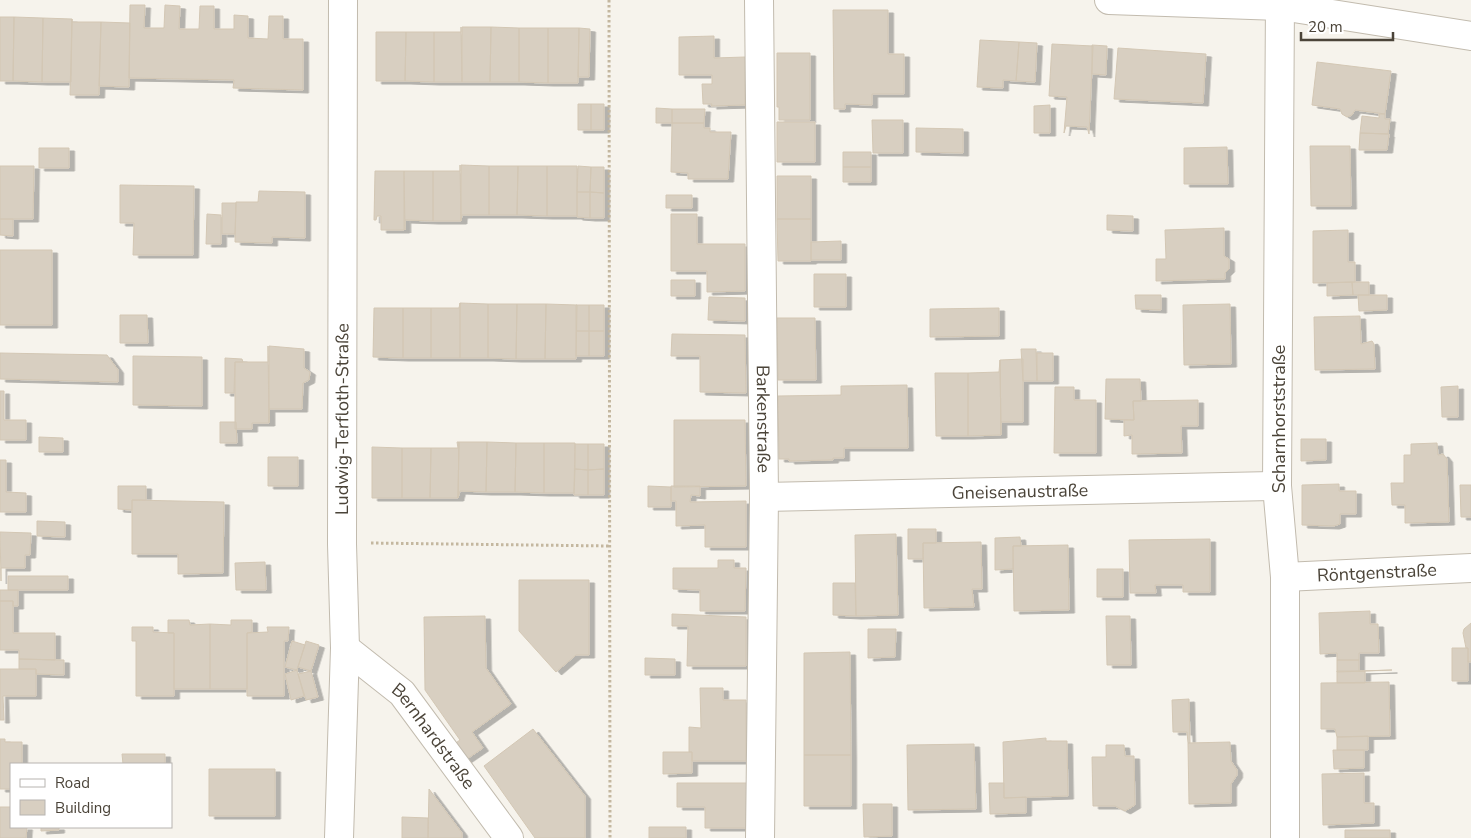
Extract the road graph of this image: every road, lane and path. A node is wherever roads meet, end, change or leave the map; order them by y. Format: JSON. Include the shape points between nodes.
{"nodes":[{"id":1,"x":343,"y":0,"type":"edge"},
{"id":2,"x":609,"y":0,"type":"edge"},
{"id":3,"x":759,"y":0,"type":"edge"},
{"id":4,"x":1109,"y":0,"type":"edge"},
{"id":5,"x":1281,"y":3,"type":"edge"},
{"id":6,"x":1471,"y":36,"type":"edge"},
{"id":7,"x":1278,"y":486,"type":"junction"},
{"id":8,"x":764,"y":497,"type":"junction"},
{"id":9,"x":342,"y":544,"type":"junction"},
{"id":10,"x":610,"y":546,"type":"junction"},
{"id":11,"x":1471,"y":568,"type":"edge"},
{"id":12,"x":1285,"y":577,"type":"junction"},
{"id":13,"x":345,"y":648,"type":"junction"},
{"id":14,"x":338,"y":838,"type":"edge"},
{"id":15,"x":509,"y":838,"type":"edge"},
{"id":16,"x":610,"y":838,"type":"edge"},
{"id":17,"x":760,"y":838,"type":"edge"},
{"id":18,"x":1285,"y":838,"type":"edge"}],
"edges":[{"from":1,"to":9,"type":"street","name":"Ludwig-Terfloth-Straße"},
{"from":2,"to":10,"type":"path"},
{"from":3,"to":8,"type":"street","name":"Barkenstraße"},
{"from":4,"to":5,"type":"street"},
{"from":5,"to":6,"type":"street"},
{"from":5,"to":7,"type":"street","name":"Scharnhorststraße"},
{"from":7,"to":8,"type":"street","name":"Gneisenaustraße"},
{"from":7,"to":12,"type":"street","name":"Scharnhorststraße"},
{"from":8,"to":17,"type":"street","name":"Barkenstraße"},
{"from":9,"to":10,"type":"path"},
{"from":9,"to":13,"type":"street","name":"Ludwig-Terfloth-Straße"},
{"from":10,"to":16,"type":"path"},
{"from":11,"to":12,"type":"street","name":"Röntgenstraße"},
{"from":12,"to":18,"type":"street","name":"Scharnhorststraße"},
{"from":13,"to":14,"type":"street","name":"Ludwig-Terfloth-Straße"},
{"from":13,"to":15,"type":"street","name":"Bernhardstraße","via":[[402,693]]}]}
